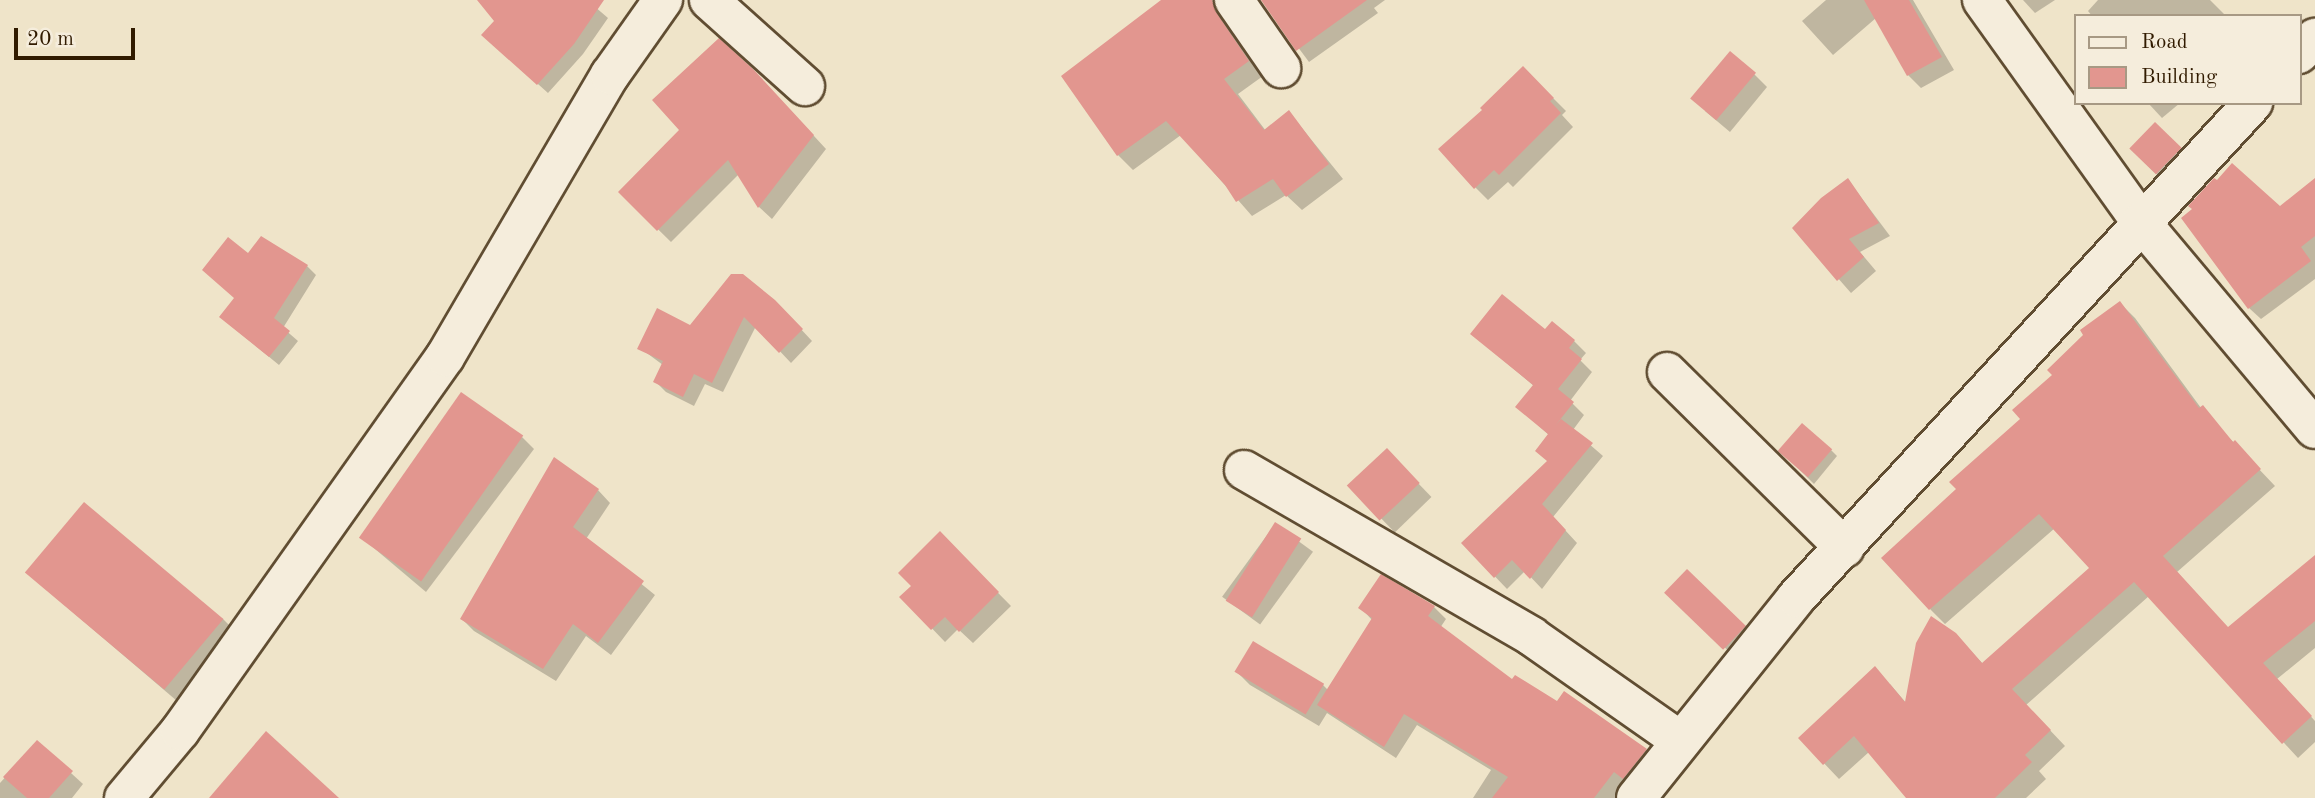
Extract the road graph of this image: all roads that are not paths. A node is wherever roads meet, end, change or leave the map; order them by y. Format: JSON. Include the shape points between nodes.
{"nodes":[{"id":1,"x":663,"y":0,"type":"edge"},
{"id":2,"x":709,"y":0,"type":"edge"},
{"id":3,"x":1234,"y":0,"type":"edge"},
{"id":4,"x":1982,"y":0,"type":"edge"},
{"id":5,"x":2315,"y":38,"type":"edge"},
{"id":6,"x":2301,"y":52,"type":"edge"},
{"id":7,"x":1281,"y":68,"type":"dead end"},
{"id":8,"x":805,"y":86,"type":"dead end"},
{"id":9,"x":2251,"y":105,"type":"edge"},
{"id":10,"x":2141,"y":222,"type":"junction"},
{"id":11,"x":1667,"y":372,"type":"dead end"},
{"id":12,"x":2315,"y":429,"type":"edge"},
{"id":13,"x":1244,"y":470,"type":"dead end"},
{"id":14,"x":1845,"y":548,"type":"junction"},
{"id":15,"x":1681,"y":741,"type":"junction"},
{"id":16,"x":124,"y":798,"type":"edge"},
{"id":17,"x":1636,"y":798,"type":"edge"}],
"edges":[{"from":1,"to":16,"type":"street","via":[[610,75],[445,357],[180,731]]},
{"from":2,"to":8,"type":"street"},
{"from":3,"to":7,"type":"street"},
{"from":4,"to":10,"type":"street"},
{"from":5,"to":6,"type":"street"},
{"from":9,"to":10,"type":"street"},
{"from":10,"to":12,"type":"street"},
{"from":10,"to":14,"type":"street"},
{"from":11,"to":14,"type":"street"},
{"from":13,"to":15,"type":"street","via":[[1531,636]]},
{"from":14,"to":15,"type":"street","via":[[1796,598]]},
{"from":15,"to":17,"type":"street"}]}
